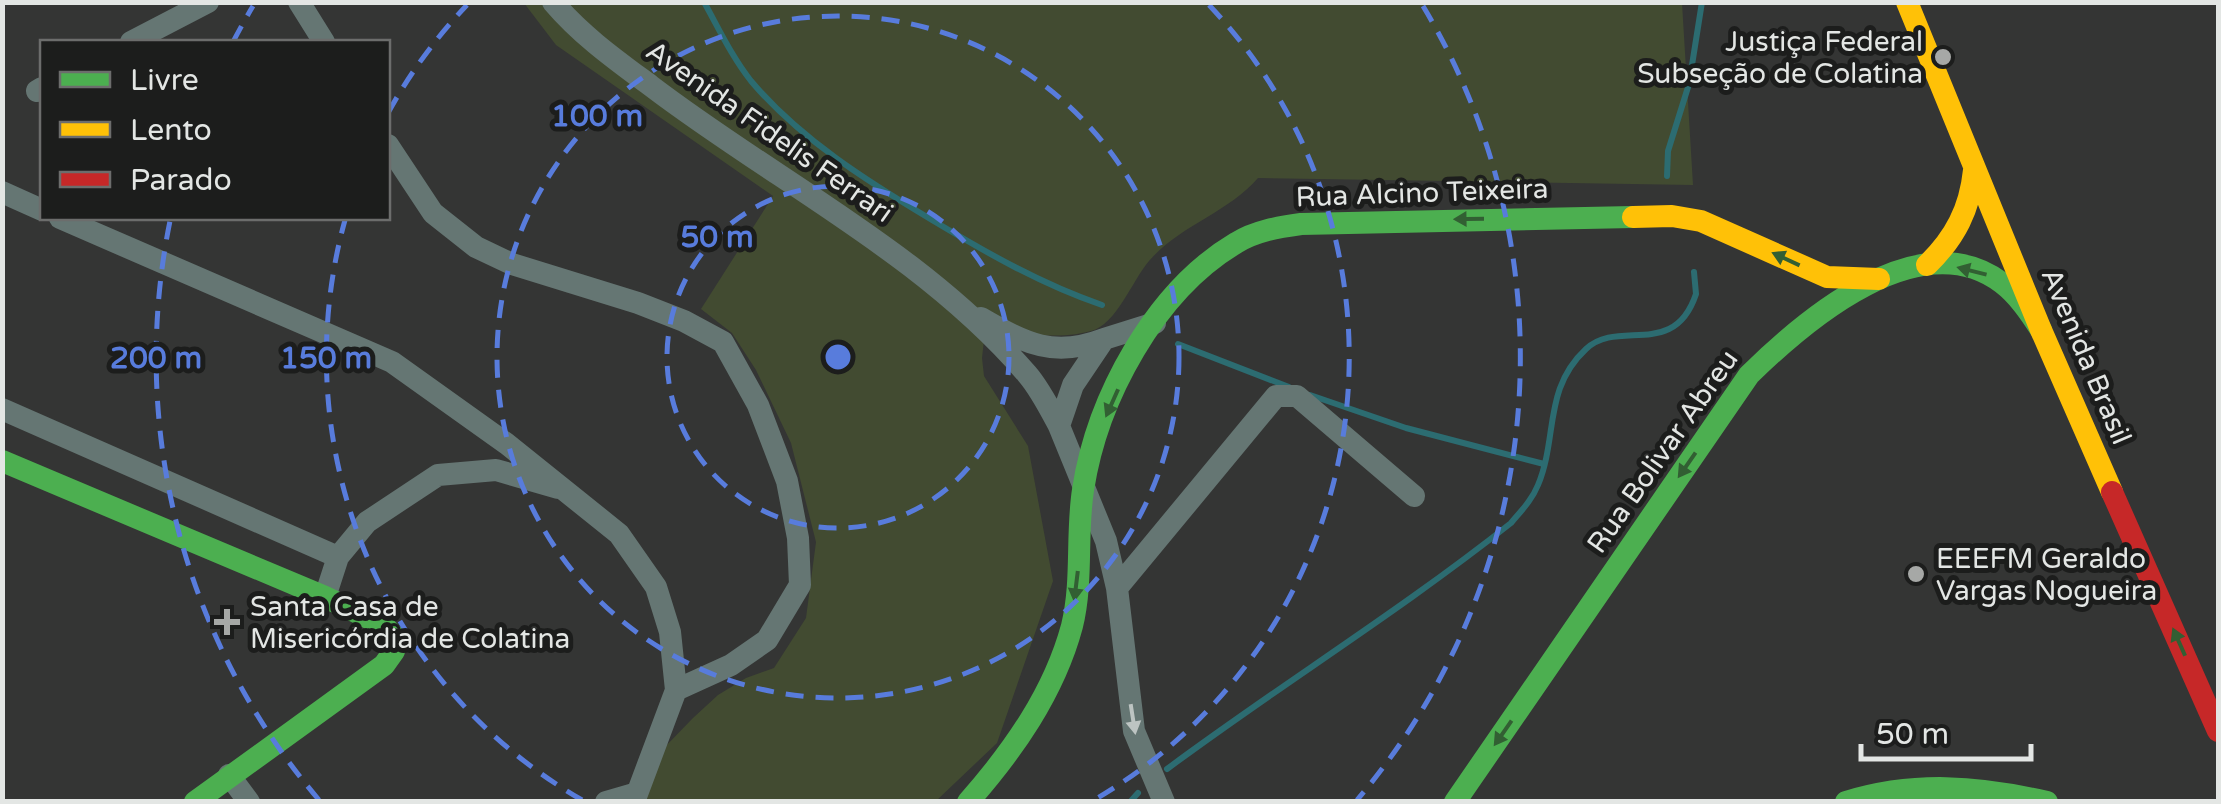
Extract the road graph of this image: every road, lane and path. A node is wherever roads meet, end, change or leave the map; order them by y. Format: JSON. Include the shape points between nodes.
{"nodes":[{"id":1,"x":208,"y":2,"type":"edge"},
{"id":2,"x":300,"y":2,"type":"edge"},
{"id":3,"x":553,"y":2,"type":"edge"},
{"id":4,"x":1907,"y":2,"type":"edge"},
{"id":5,"x":135,"y":40,"type":"edge"},
{"id":6,"x":323,"y":40,"type":"edge"},
{"id":7,"x":390,"y":148,"type":"edge"},
{"id":8,"x":1974,"y":165,"type":"junction"},
{"id":9,"x":2,"y":192,"type":"edge"},
{"id":10,"x":40,"y":209,"type":"edge"},
{"id":11,"x":65,"y":220,"type":"edge"},
{"id":12,"x":1927,"y":265,"type":"junction"},
{"id":13,"x":1879,"y":279,"type":"junction"},
{"id":14,"x":957,"y":304,"type":"junction"},
{"id":15,"x":1155,"y":322,"type":"junction"},
{"id":16,"x":2041,"y":330,"type":"junction"},
{"id":17,"x":1104,"y":338,"type":"junction"},
{"id":18,"x":2,"y":409,"type":"edge"},
{"id":19,"x":1060,"y":426,"type":"junction"},
{"id":20,"x":2,"y":461,"type":"edge"},
{"id":21,"x":1083,"y":488,"type":"junction"},
{"id":22,"x":570,"y":492,"type":"junction"},
{"id":23,"x":1414,"y":496,"type":"dead end"},
{"id":24,"x":338,"y":558,"type":"junction"},
{"id":25,"x":1117,"y":588,"type":"junction"},
{"id":26,"x":325,"y":598,"type":"junction"},
{"id":27,"x":676,"y":690,"type":"junction"},
{"id":28,"x":2218,"y":731,"type":"edge"},
{"id":29,"x":228,"y":775,"type":"junction"},
{"id":30,"x":635,"y":798,"type":"edge"},
{"id":31,"x":195,"y":802,"type":"edge"},
{"id":32,"x":248,"y":802,"type":"edge"},
{"id":33,"x":606,"y":802,"type":"edge"},
{"id":34,"x":968,"y":802,"type":"edge"},
{"id":35,"x":1164,"y":802,"type":"edge"},
{"id":36,"x":1455,"y":802,"type":"edge"},
{"id":37,"x":1846,"y":802,"type":"edge"},
{"id":38,"x":2047,"y":802,"type":"edge"}],
"edges":[{"from":1,"to":5,"type":"street"},
{"from":2,"to":6,"type":"street"},
{"from":3,"to":14,"type":"street","name":"Avenida Fidelis Ferrari","via":[[576,29],[699,122],[860,227]]},
{"from":4,"to":8,"type":"main road","name":"Avenida Brasil"},
{"from":7,"to":27,"type":"street","via":[[433,213],[476,247],[684,321],[723,342],[758,405],[787,481],[800,585],[768,640],[731,666]]},
{"from":8,"to":12,"type":"main road","via":[[1963,221]]},
{"from":8,"to":16,"type":"main road","name":"Avenida Brasil"},
{"from":9,"to":10,"type":"street"},
{"from":11,"to":22,"type":"street","via":[[392,362]]},
{"from":12,"to":13,"type":"main road","name":"Rua Bolivar Abreu"},
{"from":16,"to":12,"type":"main road","name":"Rua Bolivar Abreu","one_way":true,"via":[[2017,296],[1984,272]]},
{"from":13,"to":15,"type":"main road","name":"Rua Alcino Teixeira","one_way":true,"via":[[1827,277],[1725,230],[1672,216],[1341,220],[1296,224],[1237,242]]},
{"from":13,"to":36,"type":"main road","name":"Rua Bolivar Abreu","one_way":true,"via":[[1818,312],[1749,375]]},
{"from":14,"to":17,"type":"street","name":"Avenida Fidelis Ferrari","via":[[1039,346],[1076,350]]},
{"from":14,"to":19,"type":"street","name":"Avenida Fidelis Ferrari","via":[[1029,376]]},
{"from":15,"to":17,"type":"street","name":"Avenida Fidelis Ferrari"},
{"from":15,"to":21,"type":"main road","name":"Rua Alcino Teixeira","one_way":true,"via":[[1110,403]]},
{"from":28,"to":16,"type":"main road","name":"Avenida Brasil","one_way":true},
{"from":17,"to":19,"type":"street","via":[[1073,385]]},
{"from":18,"to":24,"type":"street"},
{"from":19,"to":21,"type":"street","name":"Avenida Fidelis Ferrari"},
{"from":20,"to":26,"type":"main road"},
{"from":21,"to":25,"type":"street","name":"Avenida Fidelis Ferrari"},
{"from":21,"to":34,"type":"main road","name":"Rua Alcino Teixeira","one_way":true,"via":[[1072,625],[1030,721]]},
{"from":22,"to":24,"type":"street","via":[[496,470],[438,475],[367,522]]},
{"from":22,"to":27,"type":"street","via":[[618,534],[656,587],[670,632]]},
{"from":23,"to":25,"type":"street","via":[[1297,396],[1276,396]]},
{"from":24,"to":26,"type":"street"},
{"from":25,"to":35,"type":"street","name":"Avenida Fidelis Ferrari","one_way":true,"via":[[1134,731]]},
{"from":26,"to":29,"type":"main road","via":[[383,625],[396,638],[394,651],[384,665]]},
{"from":27,"to":30,"type":"street"},
{"from":29,"to":31,"type":"main road"},
{"from":29,"to":32,"type":"street"},
{"from":30,"to":33,"type":"street"},
{"from":37,"to":38,"type":"main road","via":[[1931,786]]}]}
